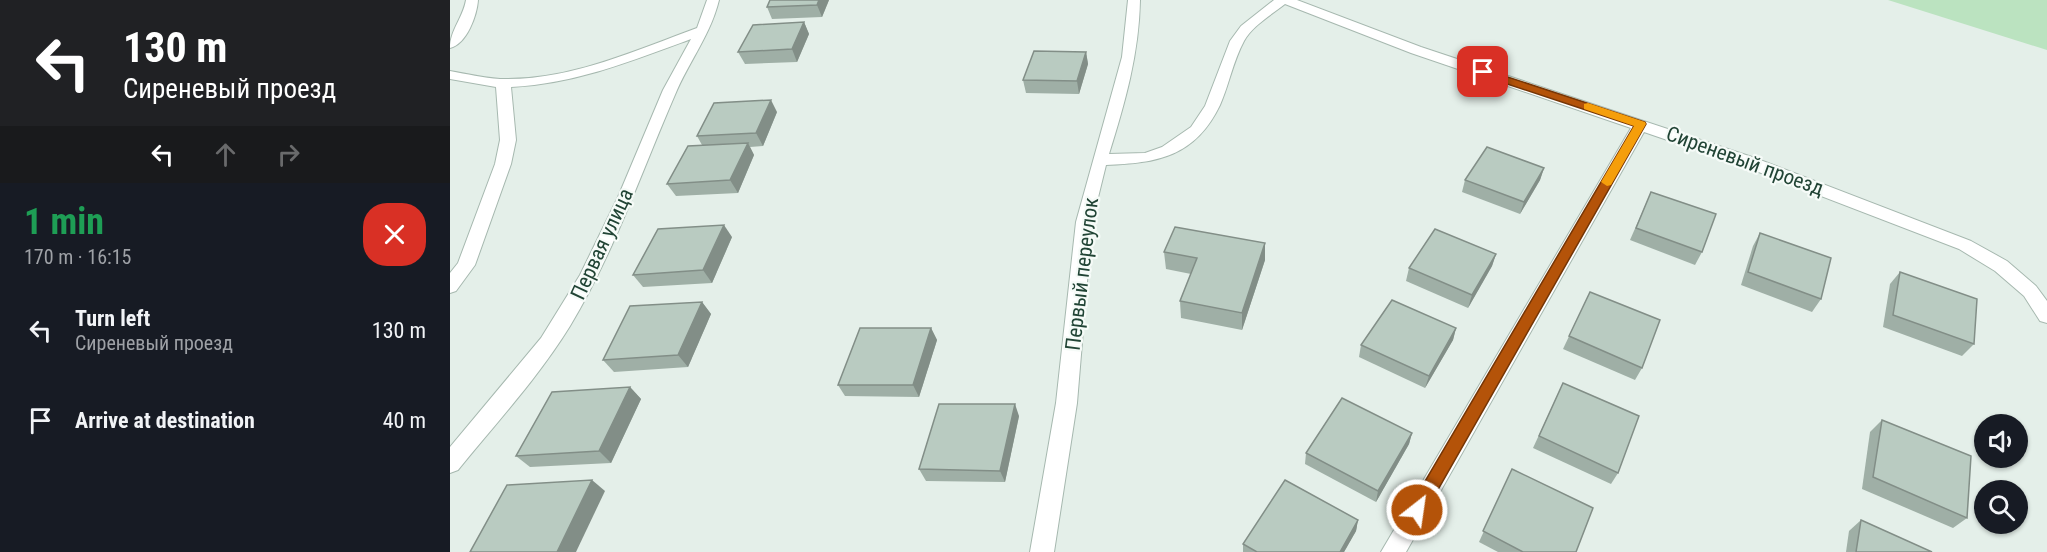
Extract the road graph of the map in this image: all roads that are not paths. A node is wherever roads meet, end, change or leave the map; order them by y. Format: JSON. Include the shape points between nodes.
{"nodes":[{"id":1,"x":472,"y":0,"type":"edge"},
{"id":2,"x":713,"y":0,"type":"edge"},
{"id":3,"x":1134,"y":0,"type":"edge"},
{"id":4,"x":1284,"y":0,"type":"edge"},
{"id":5,"x":703,"y":30,"type":"junction"},
{"id":6,"x":450,"y":44,"type":"edge"},
{"id":7,"x":450,"y":75,"type":"edge"},
{"id":8,"x":502,"y":83,"type":"junction"},
{"id":9,"x":1641,"y":124,"type":"junction"},
{"id":10,"x":1100,"y":160,"type":"junction"},
{"id":11,"x":450,"y":286,"type":"edge"},
{"id":12,"x":2047,"y":316,"type":"edge"},
{"id":13,"x":450,"y":463,"type":"edge"},
{"id":14,"x":1042,"y":552,"type":"edge"},
{"id":15,"x":1393,"y":552,"type":"edge"}],
"edges":[{"from":1,"to":6,"type":"street","via":[[462,30]]},
{"from":2,"to":5,"type":"street","name":"Первая улица"},
{"from":3,"to":10,"type":"street","name":"Первый переулок","via":[[1134,39]]},
{"from":4,"to":9,"type":"street","name":"Сиреневый проезд","via":[[1416,50]]},
{"from":4,"to":10,"type":"street","via":[[1246,29],[1237,41],[1212,106],[1197,130],[1167,151],[1146,158]]},
{"from":5,"to":8,"type":"street","via":[[569,75]]},
{"from":5,"to":13,"type":"street","name":"Первая улица","via":[[672,86],[603,251],[574,303],[537,359]]},
{"from":7,"to":8,"type":"street"},
{"from":8,"to":11,"type":"street","via":[[508,140],[504,164],[466,265]]},
{"from":9,"to":12,"type":"street","name":"Сиреневый проезд","via":[[1829,191],[1965,245],[2001,266],[2030,291]]},
{"from":9,"to":15,"type":"street"},
{"from":10,"to":14,"type":"street","name":"Первый переулок","via":[[1084,221],[1059,460]]}]}
